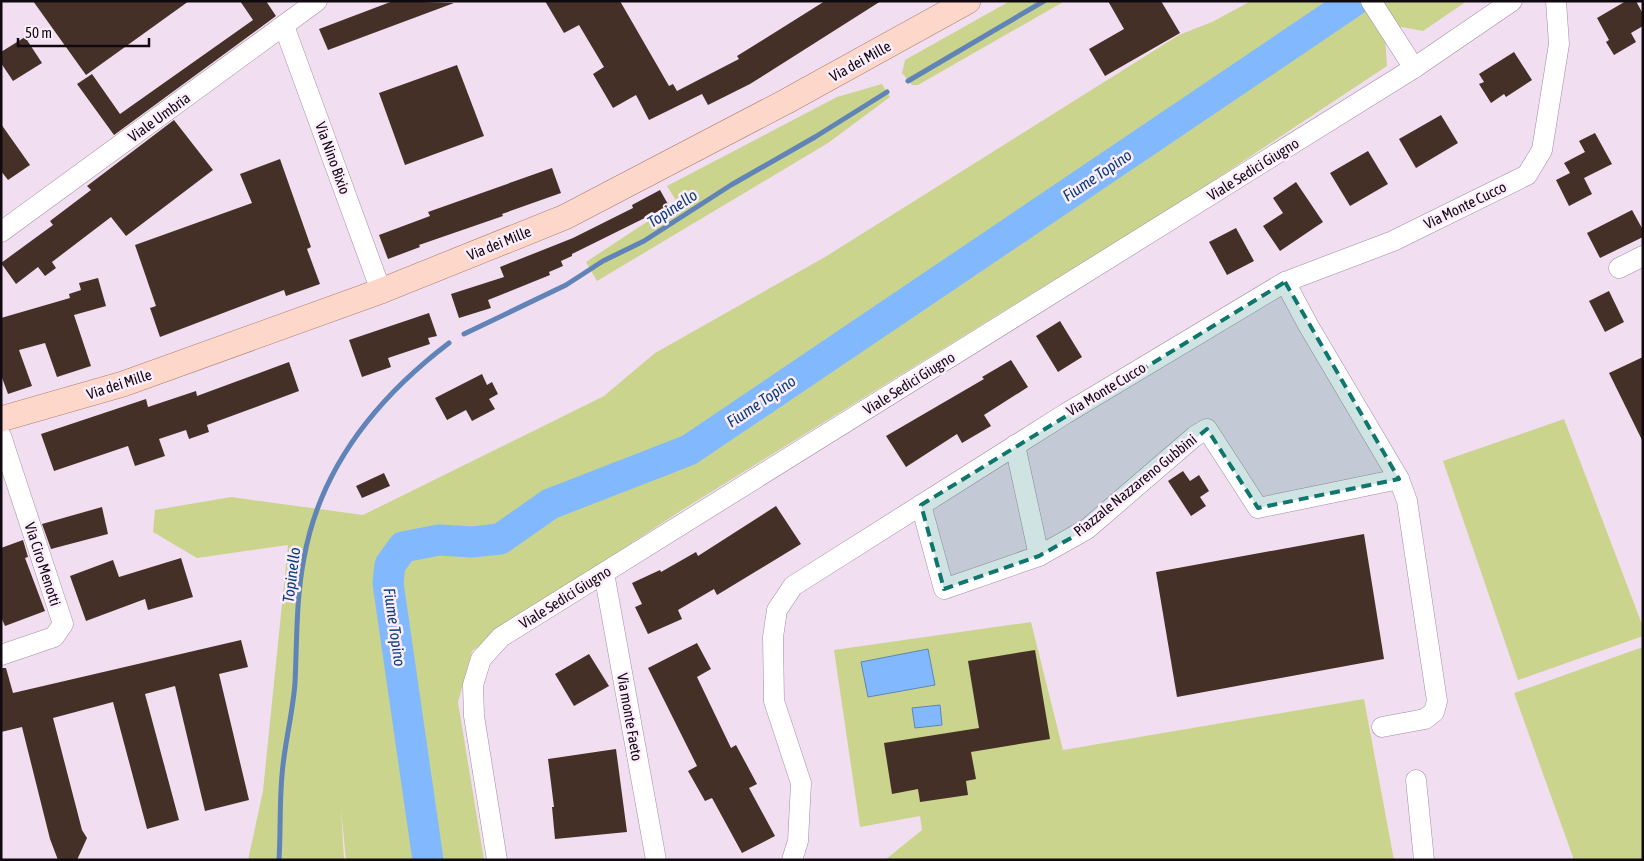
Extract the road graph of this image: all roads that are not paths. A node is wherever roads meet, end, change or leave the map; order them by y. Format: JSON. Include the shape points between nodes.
{"nodes":[{"id":1,"x":316,"y":1,"type":"edge"},
{"id":2,"x":968,"y":1,"type":"edge"},
{"id":3,"x":1371,"y":1,"type":"edge"},
{"id":4,"x":1512,"y":1,"type":"edge"},
{"id":5,"x":1556,"y":1,"type":"edge"},
{"id":6,"x":284,"y":26,"type":"junction"},
{"id":7,"x":1414,"y":68,"type":"junction"},
{"id":8,"x":1,"y":232,"type":"edge"},
{"id":9,"x":1643,"y":256,"type":"edge"},
{"id":10,"x":1619,"y":268,"type":"dead end"},
{"id":11,"x":1285,"y":282,"type":"junction"},
{"id":12,"x":381,"y":291,"type":"junction"},
{"id":13,"x":1,"y":419,"type":"edge"},
{"id":14,"x":1,"y":436,"type":"edge"},
{"id":15,"x":1015,"y":446,"type":"junction"},
{"id":16,"x":1399,"y":479,"type":"junction"},
{"id":17,"x":921,"y":505,"type":"junction"},
{"id":18,"x":1039,"y":556,"type":"junction"},
{"id":19,"x":604,"y":574,"type":"junction"},
{"id":20,"x":1,"y":655,"type":"edge"},
{"id":21,"x":1382,"y":727,"type":"dead end"},
{"id":22,"x":1416,"y":780,"type":"dead end"},
{"id":23,"x":497,"y":860,"type":"edge"},
{"id":24,"x":656,"y":860,"type":"edge"},
{"id":25,"x":792,"y":860,"type":"edge"},
{"id":26,"x":1424,"y":860,"type":"edge"}],
"edges":[{"from":1,"to":6,"type":"street","name":"Viale Umbria"},
{"from":2,"to":12,"type":"main road","name":"Via dei Mille","via":[[787,101],[565,217]]},
{"from":3,"to":7,"type":"street"},
{"from":4,"to":7,"type":"street","name":"Viale Sedici Giugno"},
{"from":5,"to":11,"type":"street","name":"Via Monte Cucco","via":[[1559,44],[1542,150],[1527,175],[1393,241]]},
{"from":6,"to":8,"type":"street","name":"Viale Umbria"},
{"from":6,"to":12,"type":"street","name":"Via Nino Bixio"},
{"from":7,"to":19,"type":"street","name":"Viale Sedici Giugno"},
{"from":9,"to":10,"type":"street"},
{"from":11,"to":15,"type":"street","name":"Via Monte Cucco"},
{"from":11,"to":16,"type":"street"},
{"from":12,"to":13,"type":"main road","name":"Via dei Mille","via":[[123,384]]},
{"from":14,"to":20,"type":"street","name":"Via Ciro Menotti","via":[[63,624],[54,637]]},
{"from":15,"to":17,"type":"street","name":"Via Monte Cucco"},
{"from":15,"to":18,"type":"street"},
{"from":16,"to":18,"type":"street","name":"Piazzale Nazzareno Gubbini","via":[[1258,508],[1207,429],[1087,529]]},
{"from":16,"to":21,"type":"street","via":[[1407,501],[1437,701],[1434,712],[1425,719]]},
{"from":17,"to":18,"type":"street","name":"Piazzale Nazzareno Gubbini","via":[[944,589]]},
{"from":17,"to":25,"type":"street","name":"Via Monte Cucco","via":[[793,586],[777,610],[773,637],[774,701],[801,784],[798,841]]},
{"from":19,"to":23,"type":"street","name":"Viale Sedici Giugno","via":[[501,637],[481,659],[472,685],[474,716]]},
{"from":19,"to":24,"type":"street","name":"Via monte Faeto"},
{"from":22,"to":26,"type":"street"}]}
